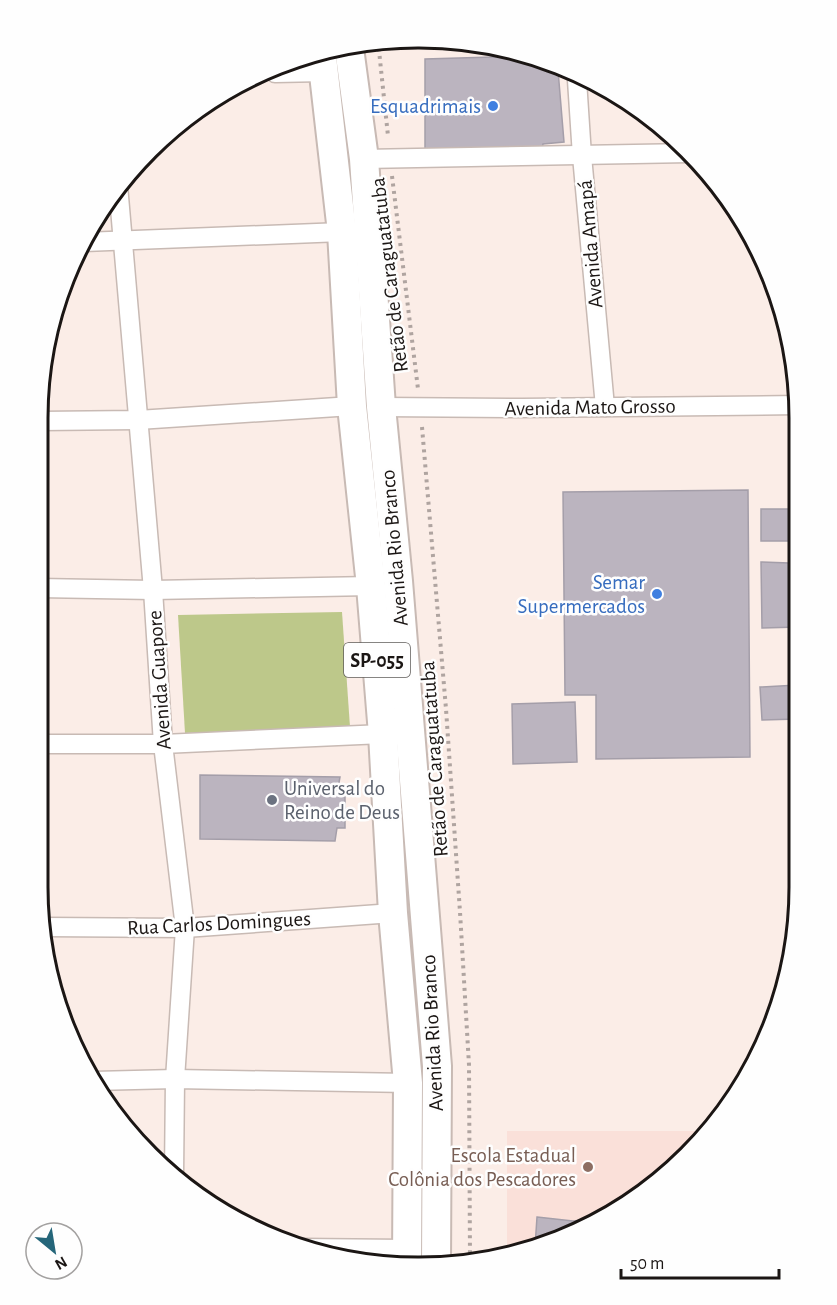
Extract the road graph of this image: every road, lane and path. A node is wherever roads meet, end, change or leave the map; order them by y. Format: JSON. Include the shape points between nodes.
{"nodes":[{"id":1,"x":378,"y":50,"type":"edge"},
{"id":2,"x":351,"y":54,"type":"edge"},
{"id":3,"x":323,"y":64,"type":"edge"},
{"id":4,"x":296,"y":69,"type":"edge"},
{"id":5,"x":577,"y":84,"type":"edge"},
{"id":6,"x":676,"y":153,"type":"edge"},
{"id":7,"x":582,"y":156,"type":"junction"},
{"id":8,"x":377,"y":159,"type":"junction"},
{"id":9,"x":119,"y":200,"type":"edge"},
{"id":10,"x":342,"y":232,"type":"junction"},
{"id":11,"x":123,"y":240,"type":"junction"},
{"id":12,"x":93,"y":242,"type":"edge"},
{"id":13,"x":788,"y":405,"type":"edge"},
{"id":14,"x":351,"y":406,"type":"junction"},
{"id":15,"x":381,"y":407,"type":"junction"},
{"id":16,"x":420,"y":407,"type":"junction"},
{"id":17,"x":605,"y":407,"type":"junction"},
{"id":18,"x":138,"y":420,"type":"junction"},
{"id":19,"x":48,"y":421,"type":"edge"},
{"id":20,"x":371,"y":586,"type":"junction"},
{"id":21,"x":48,"y":588,"type":"edge"},
{"id":22,"x":153,"y":590,"type":"junction"},
{"id":23,"x":383,"y":734,"type":"junction"},
{"id":24,"x":48,"y":744,"type":"edge"},
{"id":25,"x":163,"y":744,"type":"junction"},
{"id":26,"x":393,"y":913,"type":"junction"},
{"id":27,"x":50,"y":927,"type":"edge"},
{"id":28,"x":185,"y":928,"type":"junction"},
{"id":29,"x":175,"y":1079,"type":"junction"},
{"id":30,"x":104,"y":1082,"type":"edge"},
{"id":31,"x":408,"y":1083,"type":"junction"},
{"id":32,"x":174,"y":1165,"type":"edge"},
{"id":33,"x":369,"y":1254,"type":"edge"},
{"id":34,"x":470,"y":1254,"type":"edge"},
{"id":35,"x":396,"y":1256,"type":"edge"},
{"id":36,"x":436,"y":1256,"type":"edge"},
{"id":37,"x":407,"y":1257,"type":"edge"}],
"edges":[{"from":1,"to":8,"type":"path","name":"Retão de Caraguatatuba"},
{"from":2,"to":8,"type":"main road","name":"Avenida Rio Branco","number":"SP-055"},
{"from":3,"to":4,"type":"street"},
{"from":3,"to":10,"type":"main road","name":"Avenida Rio Branco","number":"SP-055"},
{"from":5,"to":7,"type":"street","name":"Avenida Amapá"},
{"from":6,"to":7,"type":"street"},
{"from":7,"to":8,"type":"street"},
{"from":7,"to":17,"type":"street","name":"Avenida Amapá"},
{"from":8,"to":15,"type":"main road","name":"Avenida Rio Branco","number":"SP-055"},
{"from":8,"to":16,"type":"path","name":"Retão de Caraguatatuba"},
{"from":9,"to":11,"type":"street","name":"Avenida Guapore"},
{"from":10,"to":11,"type":"street"},
{"from":10,"to":14,"type":"main road","name":"Avenida Rio Branco","number":"SP-055"},
{"from":11,"to":12,"type":"street"},
{"from":11,"to":18,"type":"street","name":"Avenida Guapore"},
{"from":13,"to":17,"type":"street","name":"Avenida Mato Grosso"},
{"from":14,"to":18,"type":"street"},
{"from":14,"to":20,"type":"main road","name":"Avenida Rio Branco","number":"SP-055"},
{"from":15,"to":16,"type":"street","name":"Avenida Mato Grosso"},
{"from":15,"to":36,"type":"main road","name":"Avenida Rio Branco","number":"SP-055","via":[[437,1066]]},
{"from":16,"to":17,"type":"street","name":"Avenida Mato Grosso"},
{"from":16,"to":34,"type":"path","name":"Retão de Caraguatatuba","via":[[460,912],[469,1065]]},
{"from":18,"to":19,"type":"street"},
{"from":18,"to":22,"type":"street","name":"Avenida Guapore"},
{"from":20,"to":22,"type":"street"},
{"from":20,"to":23,"type":"main road","name":"Avenida Rio Branco","number":"SP-055"},
{"from":21,"to":22,"type":"street"},
{"from":22,"to":25,"type":"street","name":"Avenida Guapore"},
{"from":23,"to":25,"type":"street"},
{"from":23,"to":26,"type":"main road","name":"Avenida Rio Branco","number":"SP-055"},
{"from":24,"to":25,"type":"street"},
{"from":25,"to":28,"type":"street","name":"Avenida Guapore"},
{"from":26,"to":28,"type":"street","name":"Rua Carlos Domingues"},
{"from":26,"to":31,"type":"main road","name":"Avenida Rio Branco","number":"SP-055"},
{"from":27,"to":28,"type":"street","name":"Rua Carlos Domingues"},
{"from":28,"to":29,"type":"street","name":"Avenida Guapore"},
{"from":29,"to":30,"type":"street"},
{"from":29,"to":31,"type":"street"},
{"from":29,"to":32,"type":"street","name":"Avenida Guapore"},
{"from":31,"to":37,"type":"main road","name":"Avenida Rio Branco","number":"SP-055"},
{"from":33,"to":35,"type":"street"}]}
